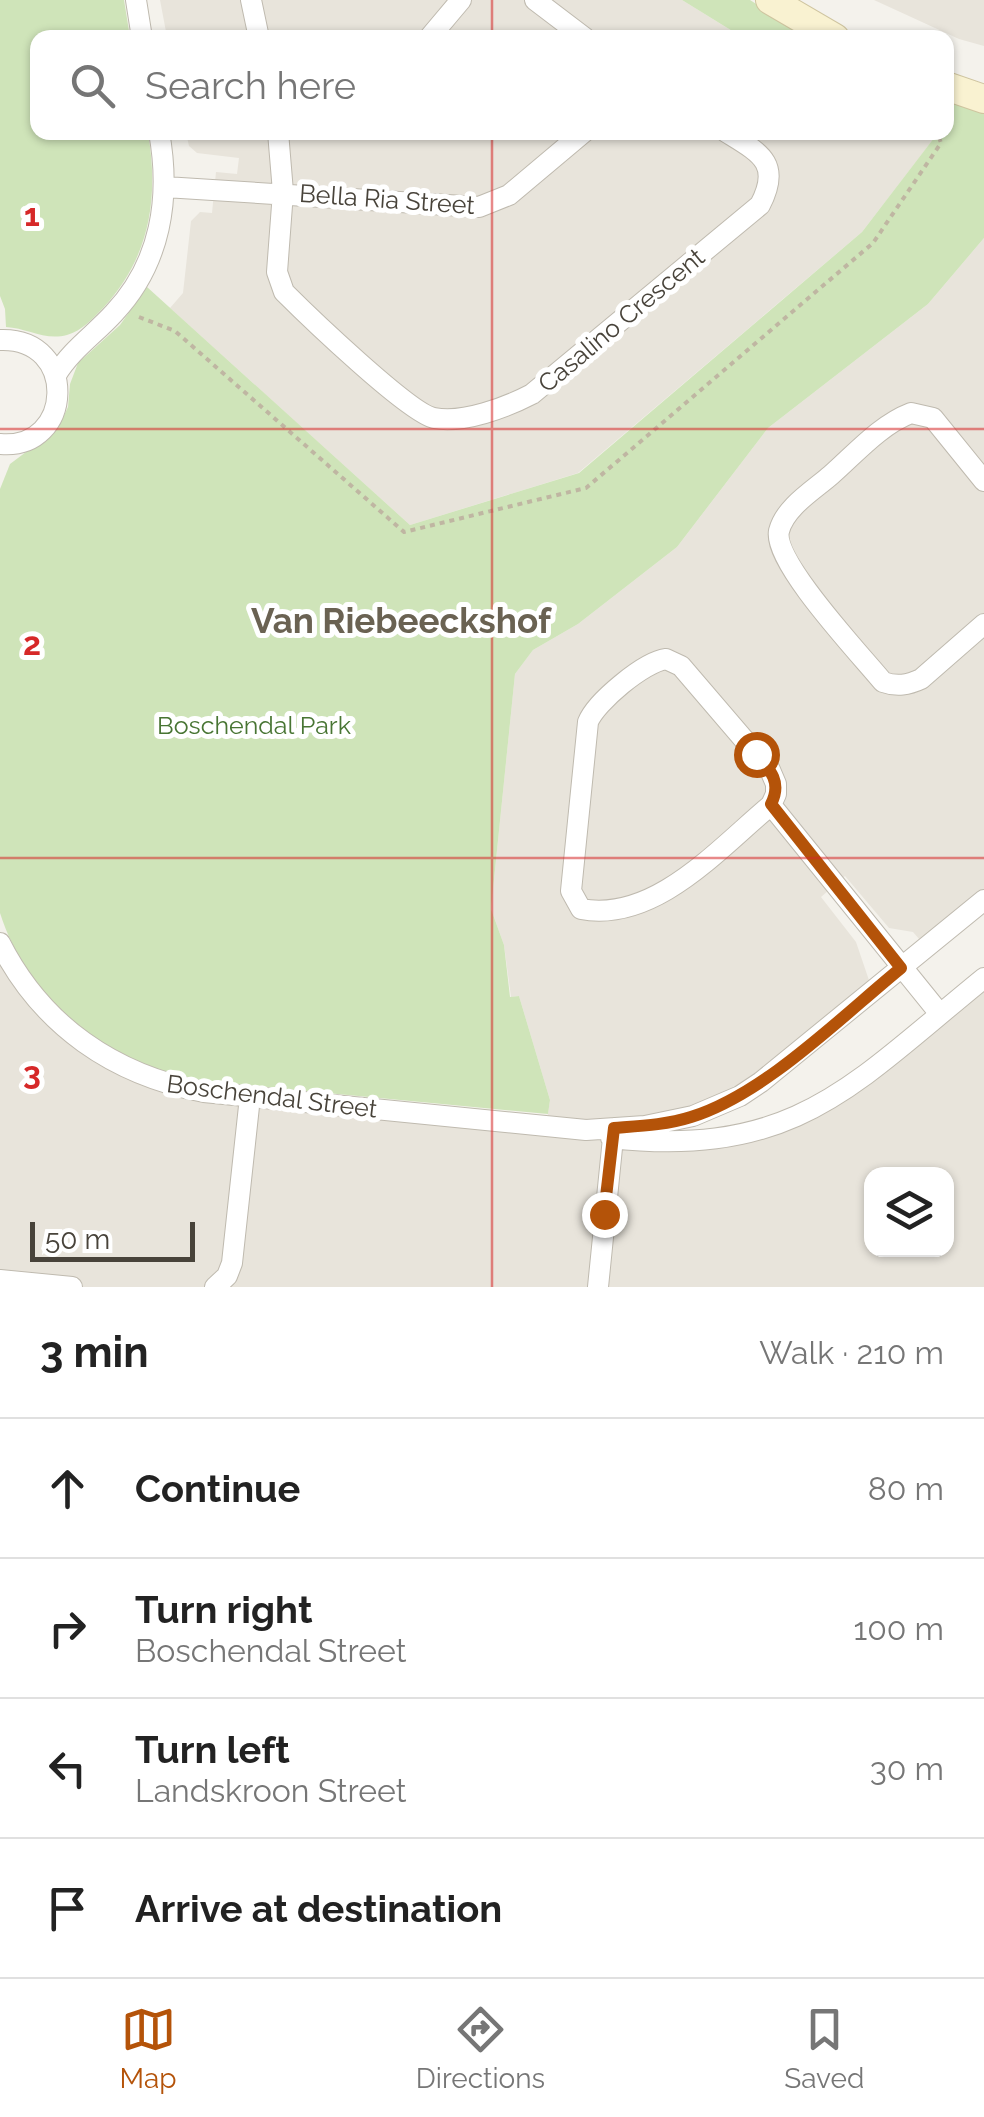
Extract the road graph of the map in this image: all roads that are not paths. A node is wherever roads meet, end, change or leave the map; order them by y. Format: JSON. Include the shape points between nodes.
{"nodes":[{"id":1,"x":136,"y":0,"type":"edge"},
{"id":2,"x":252,"y":0,"type":"edge"},
{"id":3,"x":461,"y":0,"type":"edge"},
{"id":4,"x":536,"y":0,"type":"edge"},
{"id":5,"x":770,"y":0,"type":"edge"},
{"id":6,"x":141,"y":30,"type":"edge"},
{"id":7,"x":258,"y":30,"type":"edge"},
{"id":8,"x":436,"y":30,"type":"edge"},
{"id":9,"x":574,"y":30,"type":"edge"},
{"id":10,"x":821,"y":30,"type":"edge"},
{"id":11,"x":954,"y":89,"type":"edge"},
{"id":12,"x":984,"y":99,"type":"edge"},
{"id":13,"x":160,"y":140,"type":"edge"},
{"id":14,"x":279,"y":140,"type":"edge"},
{"id":15,"x":574,"y":140,"type":"edge"},
{"id":16,"x":739,"y":140,"type":"edge"},
{"id":17,"x":165,"y":186,"type":"junction"},
{"id":18,"x":283,"y":192,"type":"junction"},
{"id":19,"x":0,"y":340,"type":"edge"},
{"id":20,"x":56,"y":374,"type":"junction"},
{"id":21,"x":0,"y":444,"type":"edge"},
{"id":22,"x":984,"y":481,"type":"edge"},
{"id":23,"x":981,"y":632,"type":"edge"},
{"id":24,"x":771,"y":804,"type":"junction"},
{"id":25,"x":984,"y":900,"type":"edge"},
{"id":26,"x":2,"y":954,"type":"edge"},
{"id":27,"x":901,"y":968,"type":"junction"},
{"id":28,"x":984,"y":978,"type":"edge"},
{"id":29,"x":940,"y":1014,"type":"junction"},
{"id":30,"x":250,"y":1097,"type":"junction"},
{"id":31,"x":613,"y":1133,"type":"junction"},
{"id":32,"x":0,"y":1280,"type":"edge"},
{"id":33,"x":72,"y":1287,"type":"edge"},
{"id":34,"x":216,"y":1287,"type":"edge"},
{"id":35,"x":598,"y":1287,"type":"edge"}],
"edges":[{"from":1,"to":6,"type":"street"},
{"from":2,"to":7,"type":"street"},
{"from":3,"to":8,"type":"street"},
{"from":4,"to":9,"type":"street"},
{"from":5,"to":10,"type":"street"},
{"from":11,"to":12,"type":"street"},
{"from":13,"to":17,"type":"street"},
{"from":14,"to":18,"type":"street","name":"Casalino Crescent"},
{"from":15,"to":18,"type":"street","name":"Bella Ria Street","via":[[509,194],[480,206]]},
{"from":16,"to":18,"type":"street","name":"Casalino Crescent","via":[[768,166],[760,206],[532,394],[454,419],[410,407],[284,292],[277,272]]},
{"from":17,"to":18,"type":"street","name":"Bella Ria Street"},
{"from":17,"to":20,"type":"street","via":[[156,243],[142,274],[118,310]]},
{"from":19,"to":20,"type":"street","via":[[36,348]]},
{"from":20,"to":21,"type":"street","via":[[58,399],[49,422],[20,443]]},
{"from":22,"to":23,"type":"street","via":[[933,418],[911,413],[890,423],[790,511],[778,533],[794,574],[883,682],[921,678]]},
{"from":24,"to":24,"type":"street","via":[[674,885],[646,900],[602,912],[581,909],[573,898],[588,722],[595,708],[656,660],[681,666],[770,770],[776,794]]},
{"from":24,"to":27,"type":"street"},
{"from":25,"to":27,"type":"street","name":"Boschendal Street"},
{"from":26,"to":30,"type":"street","name":"Boschendal Street","via":[[49,1014],[104,1057],[178,1088]]},
{"from":27,"to":29,"type":"street"},
{"from":27,"to":31,"type":"street","name":"Boschendal Street","via":[[740,1096],[705,1112]]},
{"from":28,"to":29,"type":"street","name":"Boschendal Street"},
{"from":29,"to":31,"type":"street","name":"Boschendal Street","via":[[847,1090],[770,1128],[698,1142]]},
{"from":30,"to":31,"type":"street","name":"Boschendal Street"},
{"from":30,"to":34,"type":"street","via":[[232,1263]]},
{"from":31,"to":35,"type":"street"},
{"from":32,"to":33,"type":"street"}]}
